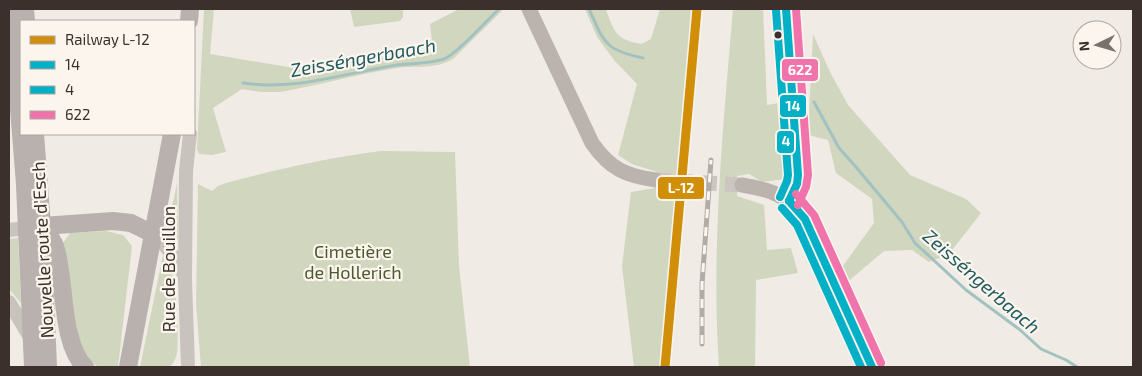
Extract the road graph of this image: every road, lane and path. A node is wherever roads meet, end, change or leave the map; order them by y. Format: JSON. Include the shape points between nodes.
{"nodes":[{"id":1,"x":11,"y":9,"type":"edge"},
{"id":2,"x":529,"y":9,"type":"edge"},
{"id":3,"x":786,"y":9,"type":"edge"},
{"id":4,"x":20,"y":122,"type":"edge"},
{"id":5,"x":21,"y":135,"type":"edge"},
{"id":6,"x":34,"y":135,"type":"edge"},
{"id":7,"x":173,"y":135,"type":"edge"},
{"id":8,"x":174,"y":135,"type":"edge"},
{"id":9,"x":190,"y":135,"type":"edge"},
{"id":10,"x":186,"y":171,"type":"junction"},
{"id":11,"x":656,"y":180,"type":"tunnel mouth"},
{"id":12,"x":742,"y":185,"type":"tunnel mouth"},
{"id":13,"x":789,"y":201,"type":"junction"},
{"id":14,"x":34,"y":227,"type":"junction"},
{"id":15,"x":9,"y":230,"type":"edge"},
{"id":16,"x":153,"y":234,"type":"junction"},
{"id":17,"x":185,"y":279,"type":"junction"},
{"id":18,"x":9,"y":302,"type":"edge"},
{"id":19,"x":31,"y":339,"type":"junction"},
{"id":20,"x":188,"y":361,"type":"edge"},
{"id":21,"x":33,"y":367,"type":"edge"},
{"id":22,"x":48,"y":367,"type":"edge"},
{"id":23,"x":84,"y":367,"type":"edge"},
{"id":24,"x":128,"y":367,"type":"edge"},
{"id":25,"x":179,"y":367,"type":"edge"},
{"id":26,"x":872,"y":367,"type":"edge"}],
"edges":[{"from":1,"to":4,"type":"main road"},
{"from":2,"to":11,"type":"main road","via":[[592,144],[601,156],[624,174]]},
{"from":3,"to":13,"type":"street","via":[[798,175]]},
{"from":5,"to":14,"type":"main road","via":[[25,184]]},
{"from":6,"to":14,"type":"main road","name":"Nouvelle route d'Esch"},
{"from":7,"to":16,"type":"main road"},
{"from":8,"to":10,"type":"street","name":"Rue de Bouillon","via":[[182,148]]},
{"from":9,"to":10,"type":"street","name":"Rue de Bouillon"},
{"from":10,"to":17,"type":"street","name":"Rue de Bouillon"},
{"from":12,"to":13,"type":"main road","via":[[768,190]]},
{"from":13,"to":26,"type":"main road","via":[[805,219]]},
{"from":14,"to":15,"type":"street"},
{"from":14,"to":16,"type":"main road","via":[[113,221],[131,224]]},
{"from":14,"to":19,"type":"main road"},
{"from":14,"to":22,"type":"main road","name":"Nouvelle route d'Esch"},
{"from":14,"to":23,"type":"main road","via":[[55,246],[70,336],[77,358]]},
{"from":16,"to":17,"type":"street","via":[[178,261]]},
{"from":16,"to":24,"type":"main road"},
{"from":17,"to":20,"type":"street","name":"Rue de Bouillon"},
{"from":18,"to":19,"type":"street"},
{"from":19,"to":21,"type":"main road"},
{"from":19,"to":22,"type":"main road"},
{"from":20,"to":25,"type":"street"}]}
